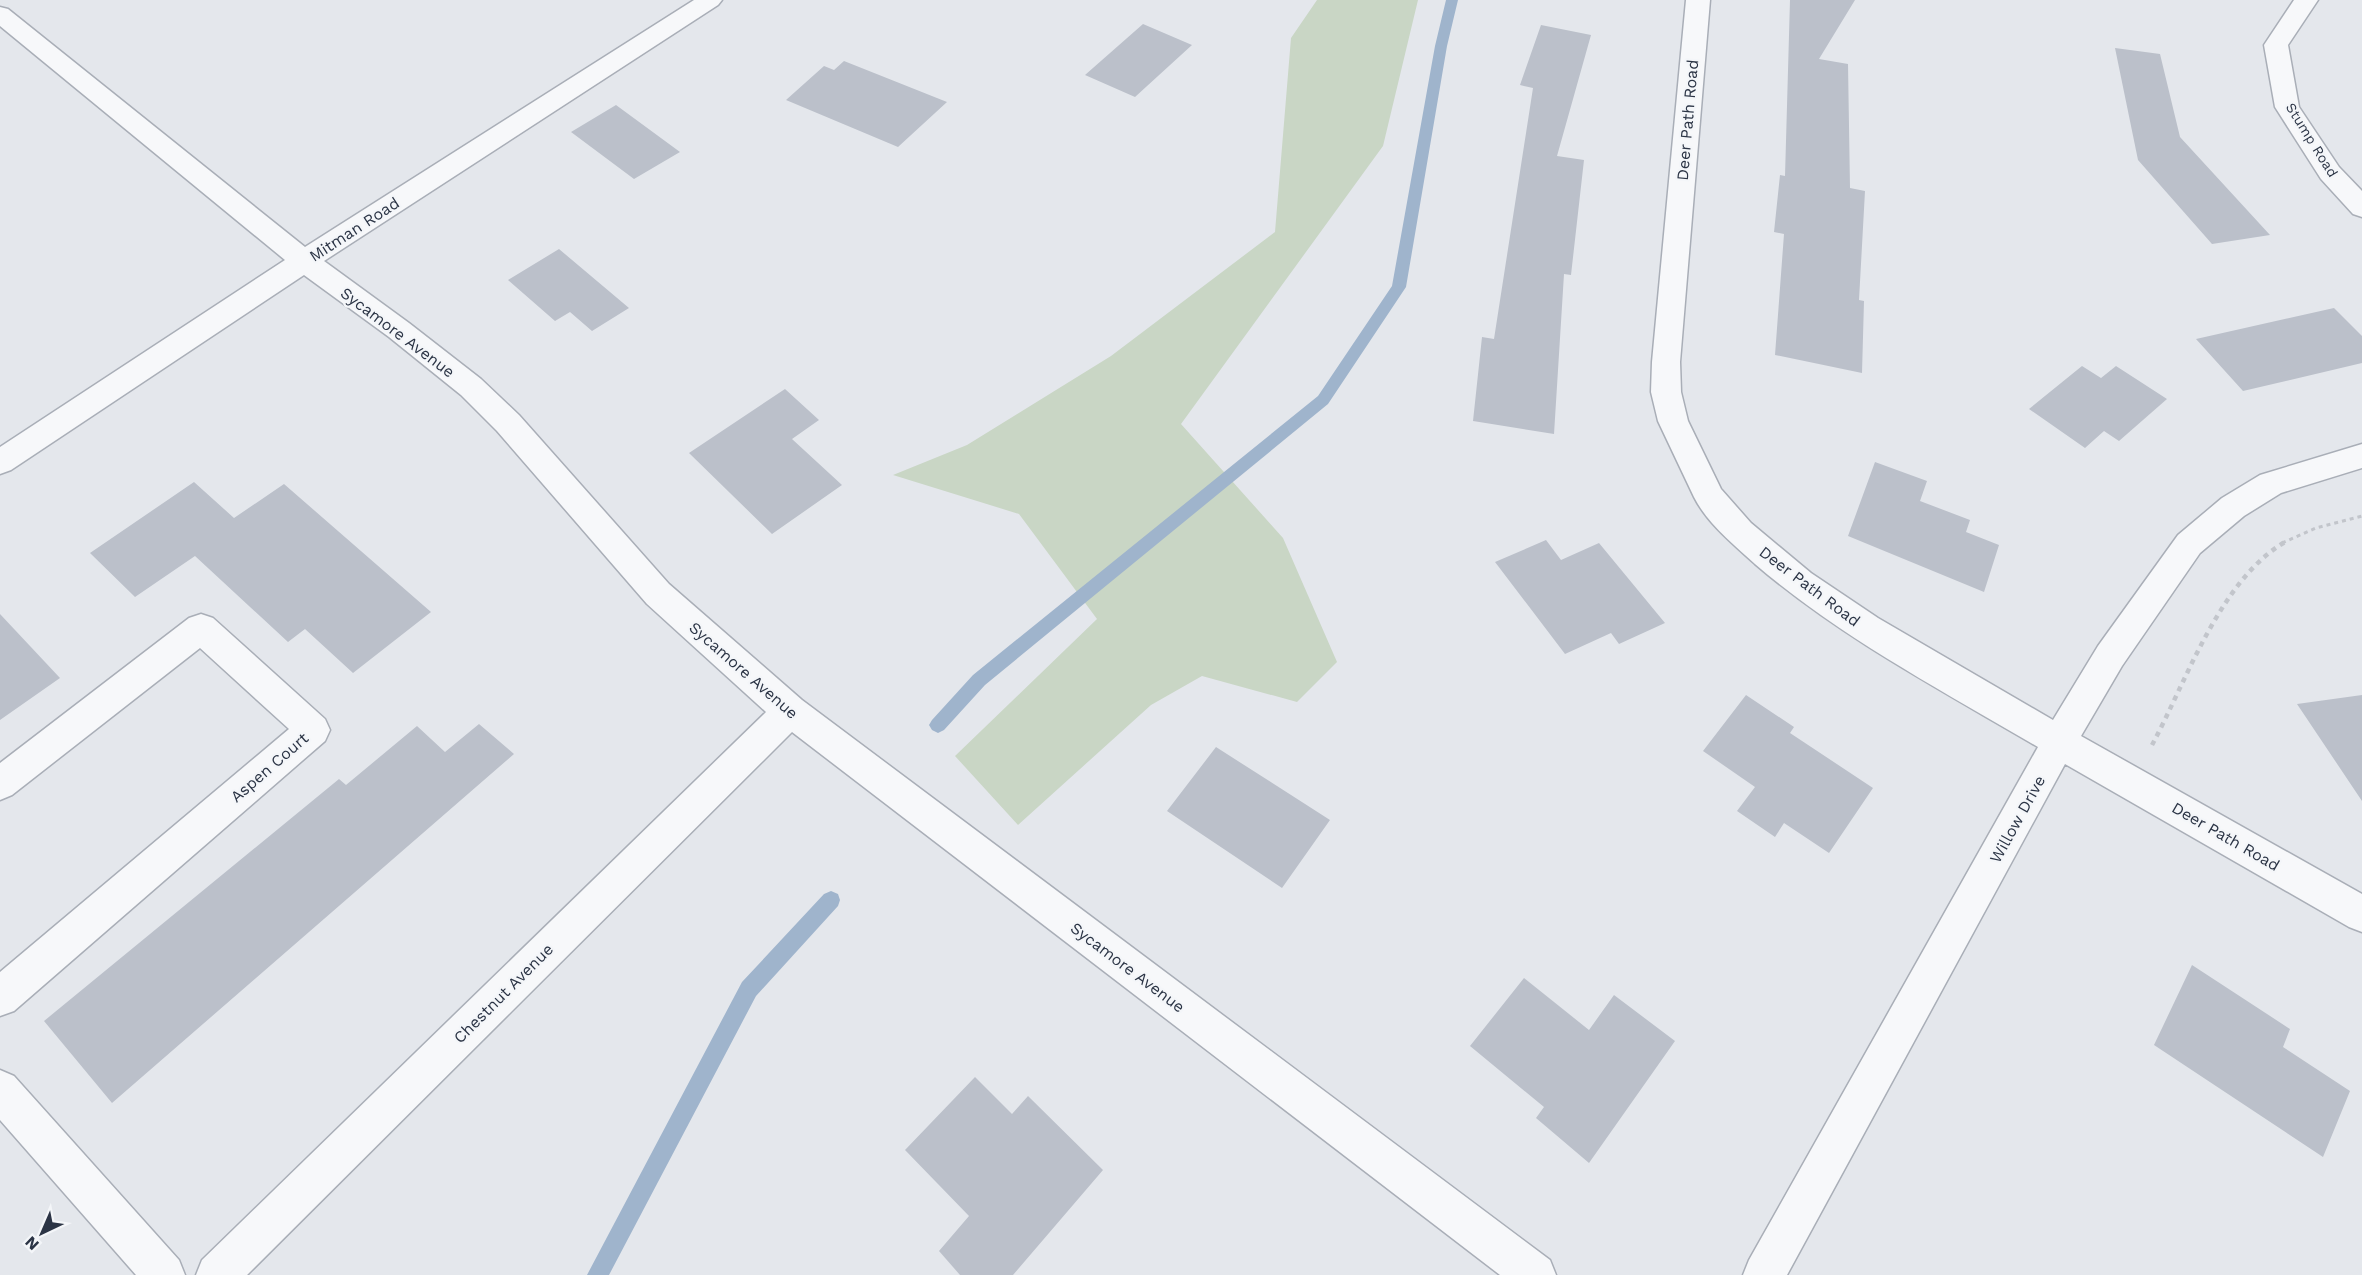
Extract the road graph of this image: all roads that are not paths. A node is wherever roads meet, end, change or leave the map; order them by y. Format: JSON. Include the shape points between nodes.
{"nodes":[{"id":1,"x":710,"y":0,"type":"edge"},
{"id":2,"x":1698,"y":0,"type":"edge"},
{"id":3,"x":2306,"y":0,"type":"edge"},
{"id":4,"x":0,"y":14,"type":"edge"},
{"id":5,"x":2362,"y":208,"type":"edge"},
{"id":6,"x":304,"y":261,"type":"junction"},
{"id":7,"x":2362,"y":456,"type":"edge"},
{"id":8,"x":0,"y":462,"type":"edge"},
{"id":9,"x":790,"y":711,"type":"junction"},
{"id":10,"x":2059,"y":742,"type":"junction"},
{"id":11,"x":0,"y":784,"type":"edge"},
{"id":12,"x":2362,"y":914,"type":"edge"},
{"id":13,"x":0,"y":997,"type":"edge"},
{"id":14,"x":0,"y":1090,"type":"edge"},
{"id":15,"x":164,"y":1275,"type":"edge"},
{"id":16,"x":217,"y":1275,"type":"edge"},
{"id":17,"x":1535,"y":1275,"type":"edge"},
{"id":18,"x":1764,"y":1275,"type":"edge"}],
"edges":[{"from":1,"to":6,"type":"street","name":"Mitman Road"},
{"from":2,"to":10,"type":"street","name":"Deer Path Road","via":[[1666,392],[1673,421],[1709,497],[1740,532],[1800,583],[1866,628]]},
{"from":3,"to":5,"type":"street","name":"Stump Road","via":[[2276,45],[2287,107],[2330,173]]},
{"from":4,"to":6,"type":"street","name":"Sycamore Avenue"},
{"from":6,"to":8,"type":"street","name":"Mitman Road"},
{"from":6,"to":9,"type":"street","name":"Sycamore Avenue","via":[[471,387],[508,423],[658,594]]},
{"from":7,"to":10,"type":"street","name":"Willow Drive","via":[[2271,484],[2233,507],[2189,544],[2110,656]]},
{"from":9,"to":16,"type":"street","name":"Chestnut Avenue"},
{"from":9,"to":17,"type":"street","name":"Sycamore Avenue"},
{"from":10,"to":12,"type":"street","name":"Deer Path Road"},
{"from":10,"to":18,"type":"street","name":"Willow Drive"},
{"from":11,"to":13,"type":"street","name":"Aspen Court","via":[[201,628],[313,730]]},
{"from":14,"to":15,"type":"street"}]}
